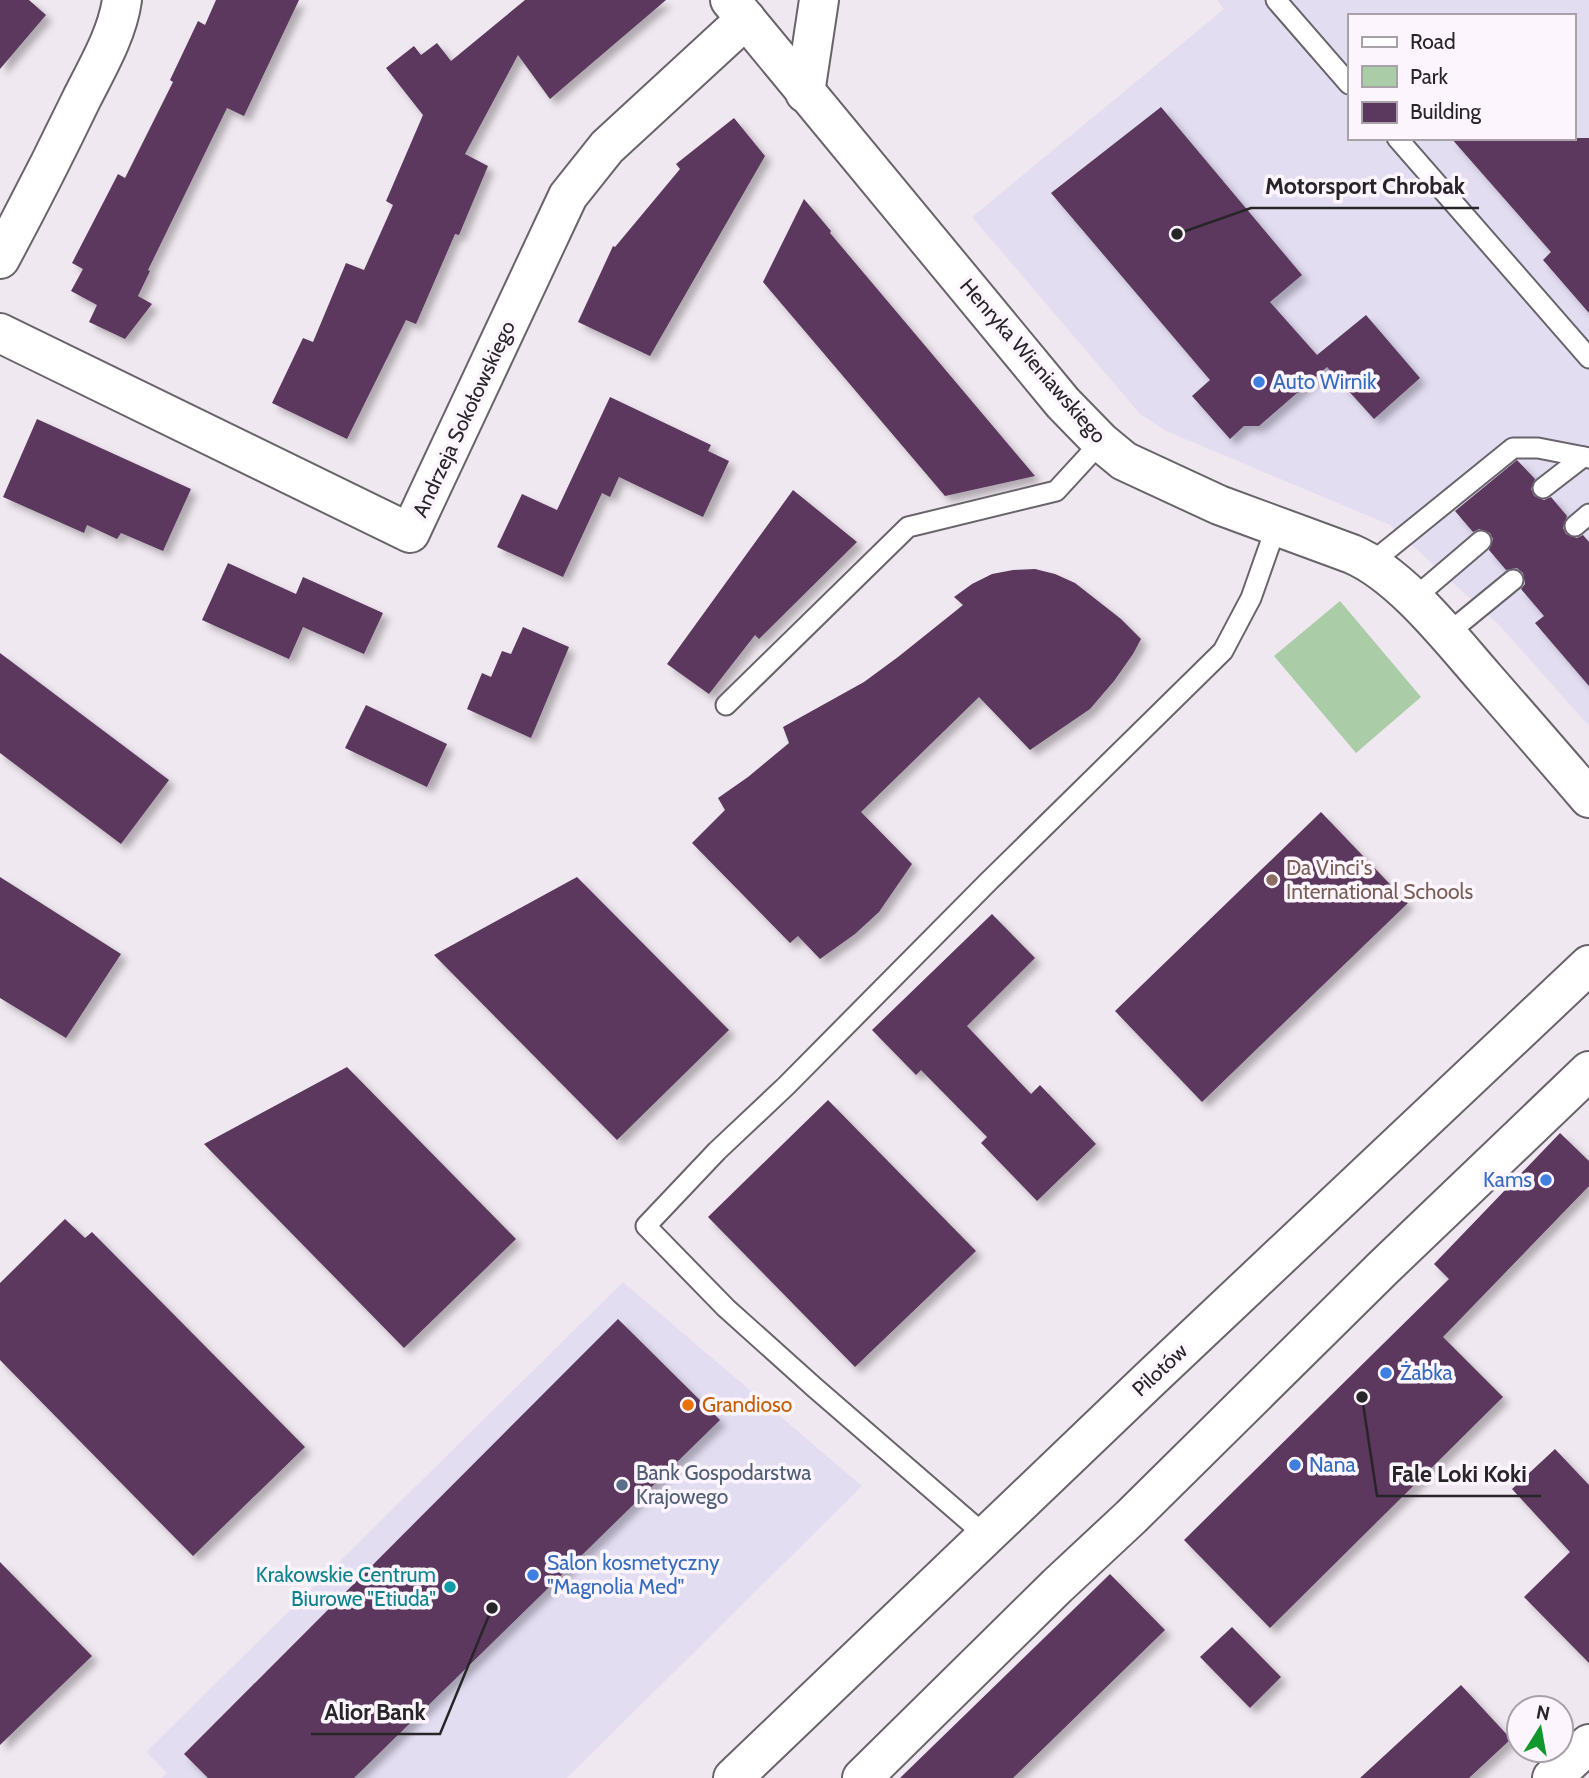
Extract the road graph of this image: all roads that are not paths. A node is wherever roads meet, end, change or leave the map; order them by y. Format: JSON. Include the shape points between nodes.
{"nodes":[{"id":1,"x":122,"y":0,"type":"edge"},
{"id":2,"x":819,"y":0,"type":"edge"},
{"id":3,"x":1276,"y":0,"type":"edge"},
{"id":4,"x":738,"y":9,"type":"edge"},
{"id":5,"x":1348,"y":83,"type":"edge"},
{"id":6,"x":805,"y":93,"type":"junction"},
{"id":7,"x":1399,"y":140,"type":"edge"},
{"id":8,"x":0,"y":259,"type":"edge"},
{"id":9,"x":0,"y":333,"type":"edge"},
{"id":10,"x":1589,"y":358,"type":"edge"},
{"id":11,"x":1101,"y":442,"type":"junction"},
{"id":12,"x":1586,"y":458,"type":"edge"},
{"id":13,"x":1543,"y":488,"type":"dead end"},
{"id":14,"x":1276,"y":527,"type":"junction"},
{"id":15,"x":1481,"y":541,"type":"dead end"},
{"id":16,"x":1371,"y":563,"type":"junction"},
{"id":17,"x":1513,"y":580,"type":"dead end"},
{"id":18,"x":1413,"y":599,"type":"junction"},
{"id":19,"x":1447,"y":634,"type":"junction"},
{"id":20,"x":726,"y":705,"type":"dead end"},
{"id":21,"x":1589,"y":798,"type":"edge"},
{"id":22,"x":1589,"y":965,"type":"edge"},
{"id":23,"x":1589,"y":1070,"type":"edge"},
{"id":24,"x":986,"y":1536,"type":"junction"},
{"id":25,"x":1589,"y":1744,"type":"edge"},
{"id":26,"x":733,"y":1778,"type":"edge"},
{"id":27,"x":862,"y":1778,"type":"edge"},
{"id":28,"x":1552,"y":1778,"type":"edge"}],
"edges":[{"from":1,"to":8,"type":"street","via":[[96,71]]},
{"from":2,"to":6,"type":"street"},
{"from":3,"to":5,"type":"lane"},
{"from":4,"to":6,"type":"street","name":"Henryka Wieniawskiego"},
{"from":4,"to":9,"type":"street","name":"Andrzeja Sokołowskiego","via":[[607,147],[568,197],[411,533]]},
{"from":6,"to":11,"type":"street","name":"Henryka Wieniawskiego","via":[[1063,403]]},
{"from":7,"to":10,"type":"lane"},
{"from":11,"to":14,"type":"street","name":"Henryka Wieniawskiego","via":[[1124,461]]},
{"from":11,"to":20,"type":"lane","via":[[1056,491],[908,527]]},
{"from":12,"to":13,"type":"lane"},
{"from":12,"to":16,"type":"lane","via":[[1513,448]]},
{"from":14,"to":16,"type":"street","name":"Henryka Wieniawskiego"},
{"from":14,"to":24,"type":"lane","via":[[1251,598],[1223,651],[646,1226],[736,1317]]},
{"from":15,"to":18,"type":"lane"},
{"from":16,"to":18,"type":"street","name":"Henryka Wieniawskiego"},
{"from":17,"to":19,"type":"lane"},
{"from":18,"to":19,"type":"street","name":"Henryka Wieniawskiego"},
{"from":19,"to":21,"type":"street","name":"Henryka Wieniawskiego"},
{"from":22,"to":24,"type":"street","name":"Pilotów"},
{"from":23,"to":27,"type":"street"},
{"from":24,"to":26,"type":"street","name":"Pilotów"},
{"from":25,"to":28,"type":"street"}]}
